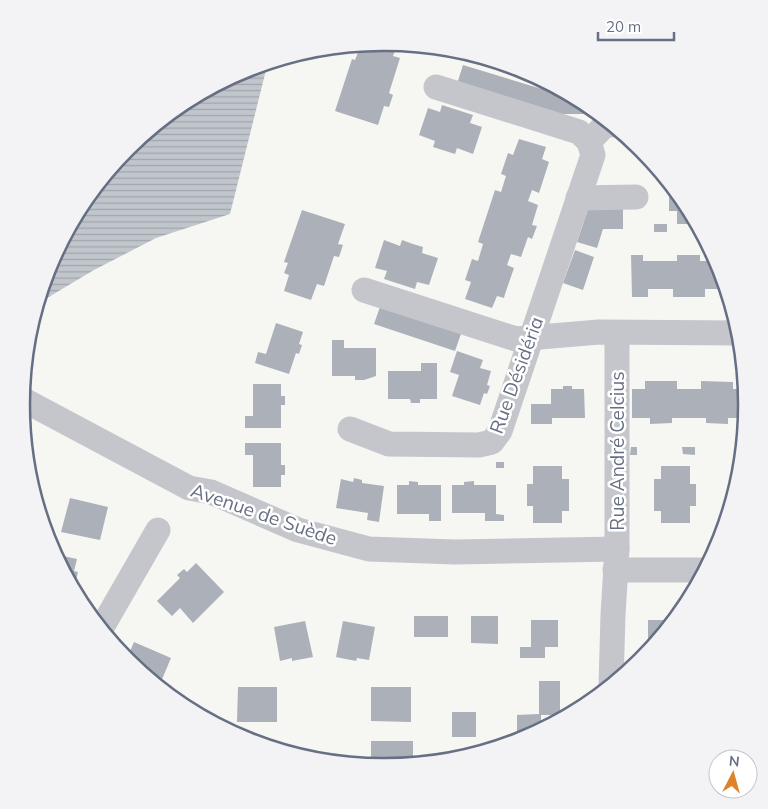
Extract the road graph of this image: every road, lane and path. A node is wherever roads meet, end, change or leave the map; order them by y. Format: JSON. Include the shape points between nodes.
{"nodes":[{"id":1,"x":436,"y":88,"type":"dead end"},
{"id":2,"x":603,"y":127,"type":"edge"},
{"id":3,"x":589,"y":142,"type":"junction"},
{"id":4,"x":636,"y":197,"type":"dead end"},
{"id":5,"x":578,"y":198,"type":"junction"},
{"id":6,"x":364,"y":290,"type":"dead end"},
{"id":7,"x":617,"y":332,"type":"junction"},
{"id":8,"x":731,"y":333,"type":"edge"},
{"id":9,"x":530,"y":338,"type":"junction"},
{"id":10,"x":30,"y":403,"type":"edge"},
{"id":11,"x":350,"y":428,"type":"dead end"},
{"id":12,"x":158,"y":530,"type":"dead end"},
{"id":13,"x":616,"y":560,"type":"junction"},
{"id":14,"x":697,"y":569,"type":"edge"},
{"id":15,"x":105,"y":622,"type":"edge"},
{"id":16,"x":611,"y":676,"type":"edge"}],
"edges":[{"from":1,"to":3,"type":"street","via":[[579,132]]},
{"from":2,"to":3,"type":"street"},
{"from":3,"to":5,"type":"street","name":"Rue Désidéria","via":[[593,154]]},
{"from":4,"to":5,"type":"street"},
{"from":5,"to":9,"type":"street","name":"Rue Désidéria"},
{"from":6,"to":9,"type":"street","via":[[516,339]]},
{"from":7,"to":8,"type":"street"},
{"from":7,"to":9,"type":"street"},
{"from":7,"to":13,"type":"street","name":"Rue André Celcius"},
{"from":9,"to":11,"type":"street","name":"Rue Désidéria","via":[[500,431],[492,442],[478,446],[389,444]]},
{"from":10,"to":13,"type":"street","name":"Avenue de Suède","via":[[188,488],[211,492],[298,530],[370,548]]},
{"from":12,"to":15,"type":"street"},
{"from":13,"to":14,"type":"street","name":"Avenue de Suède"},
{"from":13,"to":16,"type":"street","name":"Rue André Celcius"}]}
